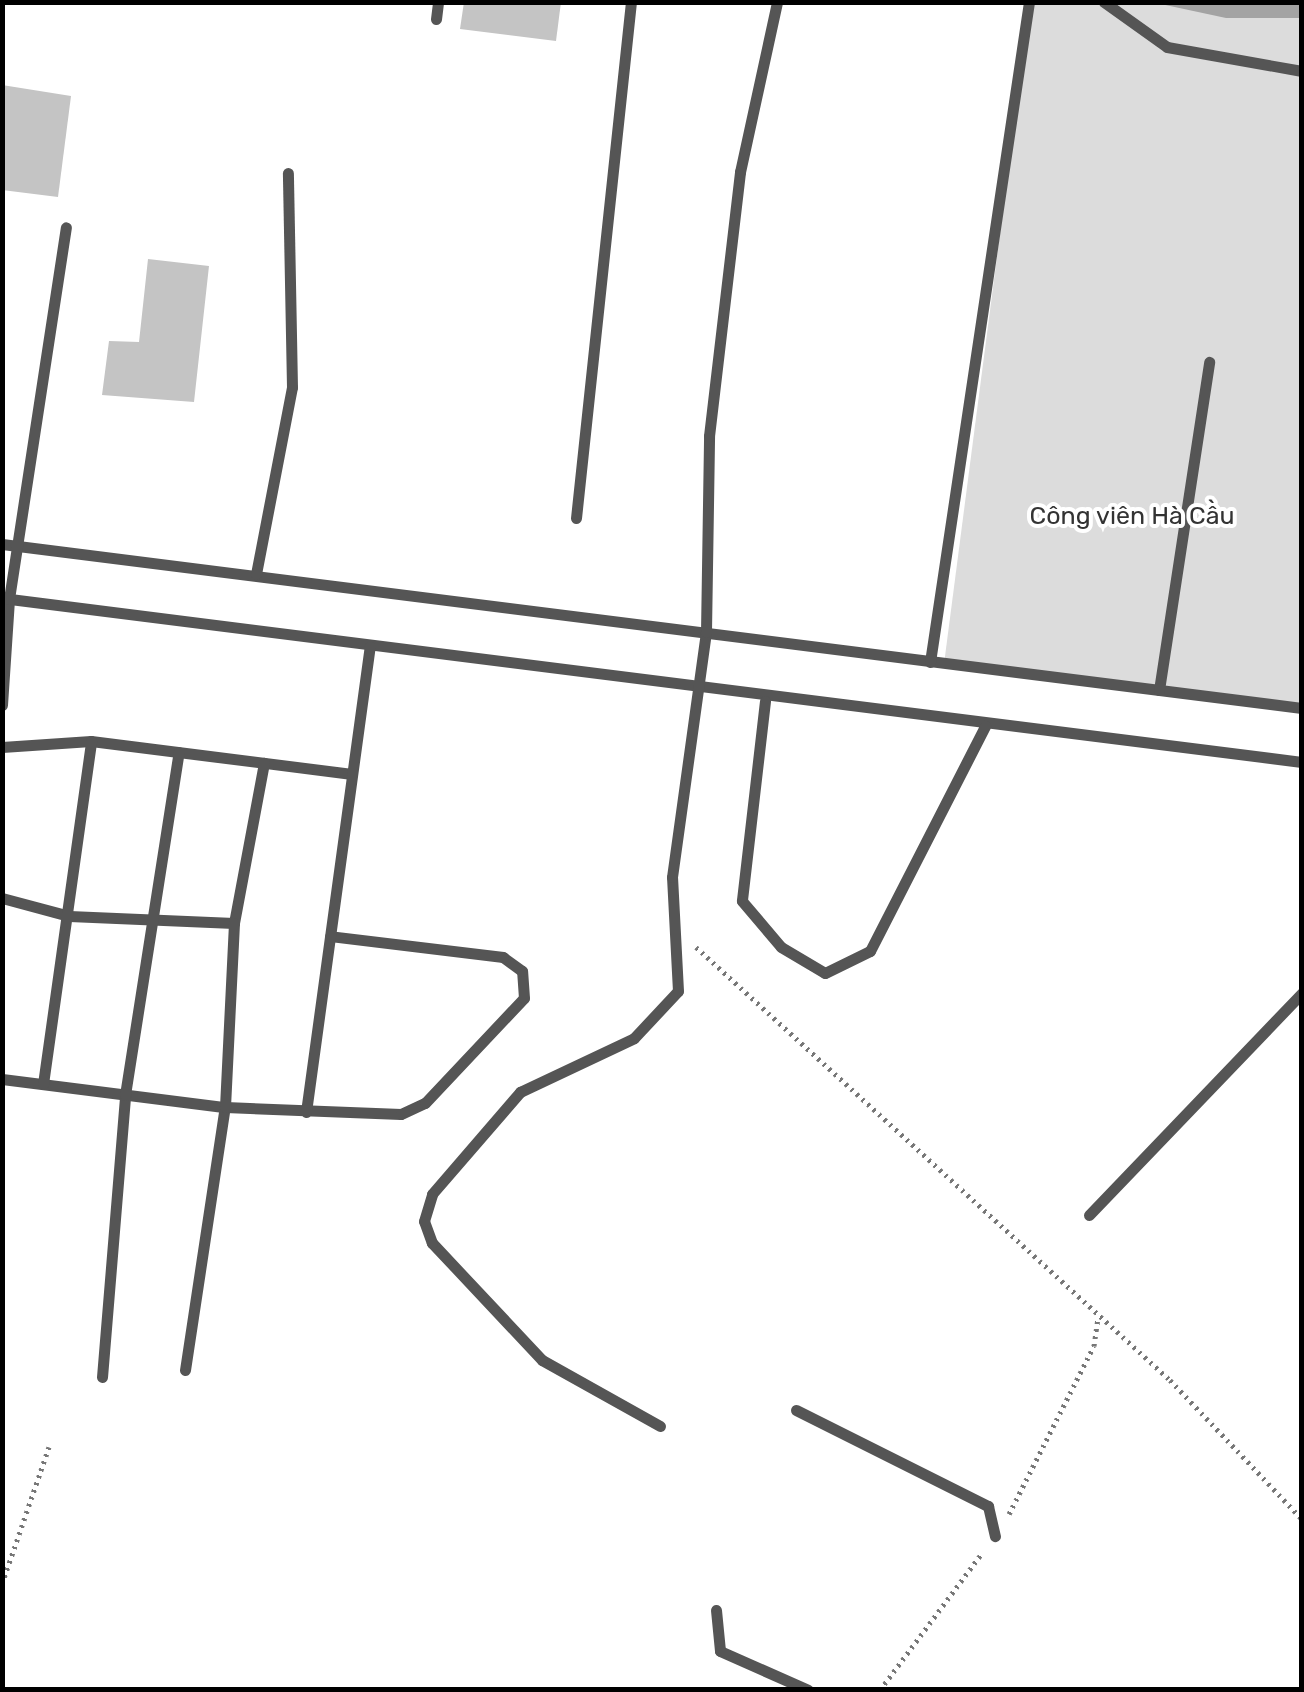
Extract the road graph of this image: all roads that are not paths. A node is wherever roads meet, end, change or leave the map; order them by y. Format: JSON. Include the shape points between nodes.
{"nodes":[{"id":1,"x":438,"y":2,"type":"edge"},
{"id":2,"x":631,"y":2,"type":"edge"},
{"id":3,"x":777,"y":2,"type":"edge"},
{"id":4,"x":1028,"y":2,"type":"edge"},
{"id":5,"x":1104,"y":2,"type":"edge"},
{"id":6,"x":436,"y":18,"type":"dead end"},
{"id":7,"x":1302,"y":70,"type":"edge"},
{"id":8,"x":288,"y":173,"type":"dead end"},
{"id":9,"x":66,"y":227,"type":"dead end"},
{"id":10,"x":1209,"y":362,"type":"dead end"},
{"id":11,"x":576,"y":518,"type":"dead end"},
{"id":12,"x":2,"y":544,"type":"edge"},
{"id":13,"x":24,"y":546,"type":"junction"},
{"id":14,"x":256,"y":574,"type":"junction"},
{"id":15,"x":6,"y":599,"type":"edge"},
{"id":16,"x":710,"y":633,"type":"junction"},
{"id":17,"x":370,"y":646,"type":"junction"},
{"id":18,"x":930,"y":662,"type":"junction"},
{"id":19,"x":1158,"y":690,"type":"junction"},
{"id":20,"x":702,"y":691,"type":"junction"},
{"id":21,"x":760,"y":700,"type":"junction"},
{"id":22,"x":2,"y":705,"type":"edge"},
{"id":23,"x":1302,"y":708,"type":"edge"},
{"id":24,"x":985,"y":726,"type":"junction"},
{"id":25,"x":91,"y":741,"type":"junction"},
{"id":26,"x":2,"y":747,"type":"edge"},
{"id":27,"x":179,"y":752,"type":"junction"},
{"id":28,"x":1302,"y":762,"type":"edge"},
{"id":29,"x":264,"y":763,"type":"junction"},
{"id":30,"x":352,"y":774,"type":"junction"},
{"id":31,"x":2,"y":898,"type":"edge"},
{"id":32,"x":158,"y":914,"type":"junction"},
{"id":33,"x":69,"y":916,"type":"junction"},
{"id":34,"x":234,"y":923,"type":"junction"},
{"id":35,"x":330,"y":936,"type":"junction"},
{"id":36,"x":1302,"y":993,"type":"edge"},
{"id":37,"x":2,"y":1079,"type":"edge"},
{"id":38,"x":43,"y":1084,"type":"junction"},
{"id":39,"x":125,"y":1094,"type":"junction"},
{"id":40,"x":225,"y":1108,"type":"junction"},
{"id":41,"x":306,"y":1112,"type":"junction"},
{"id":42,"x":1089,"y":1215,"type":"dead end"},
{"id":43,"x":185,"y":1370,"type":"dead end"},
{"id":44,"x":102,"y":1377,"type":"dead end"},
{"id":45,"x":796,"y":1410,"type":"dead end"},
{"id":46,"x":660,"y":1426,"type":"dead end"},
{"id":47,"x":994,"y":1536,"type":"dead end"},
{"id":48,"x":716,"y":1610,"type":"dead end"},
{"id":49,"x":808,"y":1690,"type":"edge"}],
"edges":[{"from":1,"to":6,"type":"lane"},
{"from":2,"to":11,"type":"lane"},
{"from":3,"to":16,"type":"lane","via":[[740,172],[709,436]]},
{"from":4,"to":18,"type":"lane"},
{"from":5,"to":7,"type":"lane","via":[[1168,47]]},
{"from":8,"to":14,"type":"lane","via":[[292,386]]},
{"from":9,"to":13,"type":"lane"},
{"from":10,"to":19,"type":"lane"},
{"from":12,"to":13,"type":"lane"},
{"from":13,"to":14,"type":"lane"},
{"from":13,"to":15,"type":"lane"},
{"from":14,"to":16,"type":"lane"},
{"from":15,"to":17,"type":"lane"},
{"from":15,"to":22,"type":"lane"},
{"from":16,"to":18,"type":"lane"},
{"from":16,"to":20,"type":"lane"},
{"from":17,"to":20,"type":"lane"},
{"from":17,"to":30,"type":"lane"},
{"from":18,"to":19,"type":"lane"},
{"from":19,"to":23,"type":"lane"},
{"from":20,"to":21,"type":"lane"},
{"from":20,"to":46,"type":"lane","via":[[672,878],[671,1004],[634,1038],[520,1092],[432,1194],[424,1221],[432,1243],[542,1360]]},
{"from":21,"to":24,"type":"lane"},
{"from":21,"to":24,"type":"lane","via":[[742,901],[781,947],[826,973],[870,951]]},
{"from":24,"to":28,"type":"lane"},
{"from":25,"to":26,"type":"lane"},
{"from":25,"to":27,"type":"lane"},
{"from":25,"to":33,"type":"lane"},
{"from":27,"to":29,"type":"lane"},
{"from":27,"to":32,"type":"lane"},
{"from":29,"to":30,"type":"lane"},
{"from":29,"to":34,"type":"lane"},
{"from":30,"to":35,"type":"lane"},
{"from":31,"to":33,"type":"lane"},
{"from":32,"to":33,"type":"lane"},
{"from":32,"to":34,"type":"lane"},
{"from":32,"to":39,"type":"lane"},
{"from":33,"to":38,"type":"lane"},
{"from":34,"to":40,"type":"lane"},
{"from":35,"to":41,"type":"lane"},
{"from":35,"to":41,"type":"lane","via":[[490,953],[514,962],[526,989],[516,1012],[425,1104],[400,1114]]},
{"from":36,"to":42,"type":"lane"},
{"from":37,"to":38,"type":"lane"},
{"from":38,"to":39,"type":"lane"},
{"from":39,"to":40,"type":"lane"},
{"from":39,"to":44,"type":"lane"},
{"from":40,"to":41,"type":"lane"},
{"from":40,"to":43,"type":"lane"},
{"from":45,"to":47,"type":"lane","via":[[988,1506]]},
{"from":48,"to":49,"type":"lane","via":[[720,1650]]}]}
